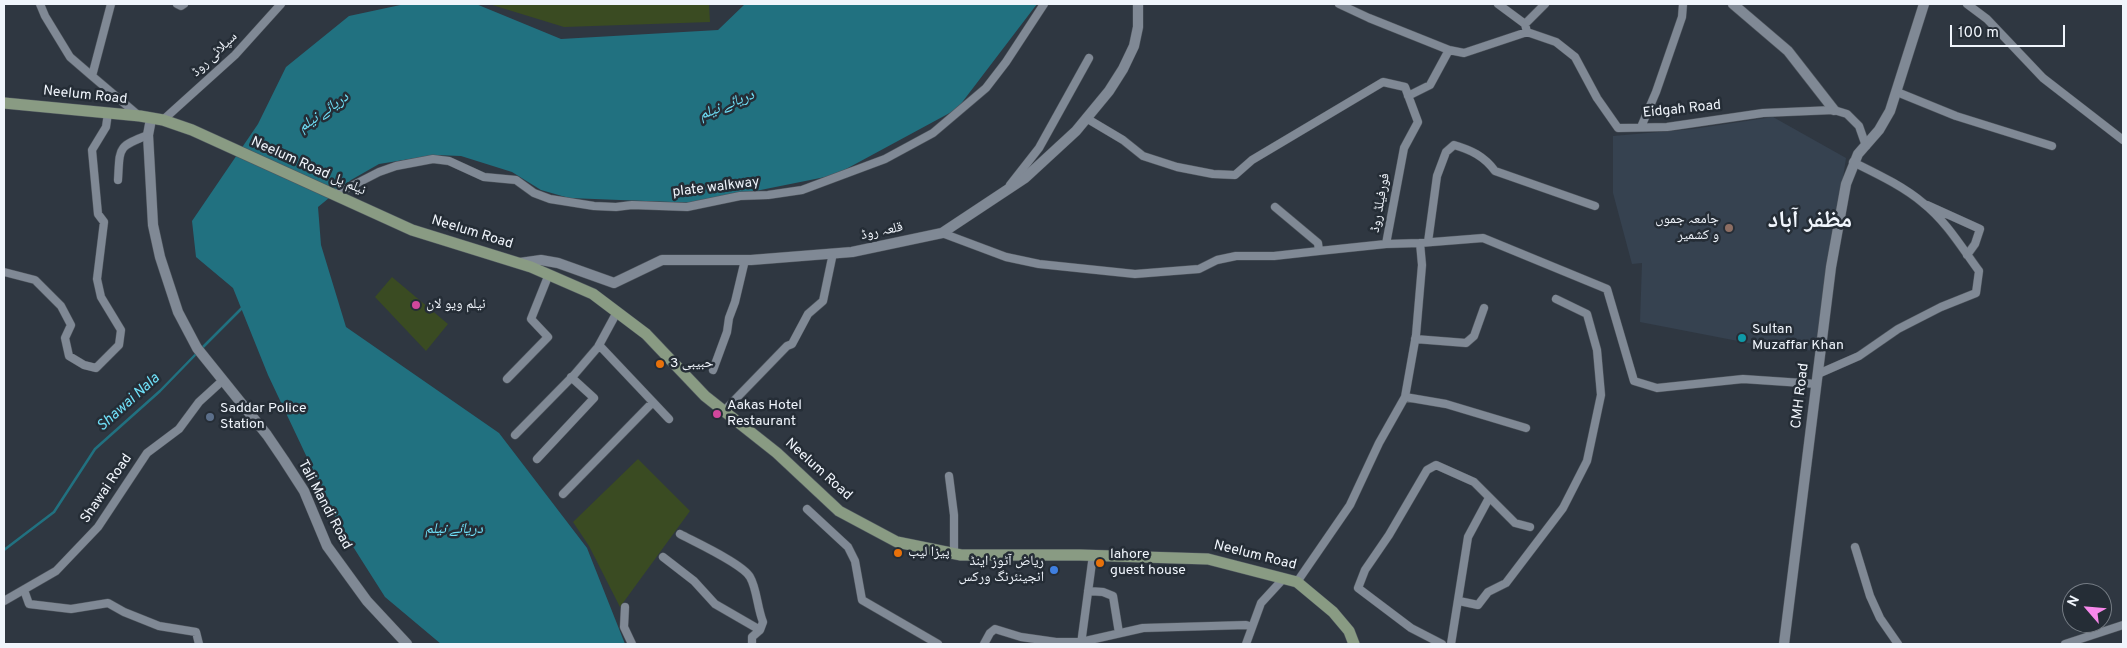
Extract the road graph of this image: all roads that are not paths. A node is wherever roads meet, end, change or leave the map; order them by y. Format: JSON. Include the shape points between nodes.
{"nodes":[{"id":1,"x":40,"y":4,"type":"edge"},
{"id":2,"x":111,"y":4,"type":"edge"},
{"id":3,"x":177,"y":4,"type":"edge"},
{"id":4,"x":184,"y":4,"type":"edge"},
{"id":5,"x":281,"y":4,"type":"edge"},
{"id":6,"x":1044,"y":4,"type":"edge"},
{"id":7,"x":1138,"y":4,"type":"edge"},
{"id":8,"x":1339,"y":4,"type":"edge"},
{"id":9,"x":1498,"y":4,"type":"edge"},
{"id":10,"x":1545,"y":4,"type":"edge"},
{"id":11,"x":1683,"y":4,"type":"edge"},
{"id":12,"x":1733,"y":4,"type":"edge"},
{"id":13,"x":1924,"y":4,"type":"edge"},
{"id":14,"x":1968,"y":4,"type":"edge"},
{"id":15,"x":1526,"y":28,"type":"junction"},
{"id":16,"x":1450,"y":50,"type":"junction"},
{"id":17,"x":1089,"y":58,"type":"dead end"},
{"id":18,"x":92,"y":76,"type":"junction"},
{"id":19,"x":1897,"y":92,"type":"junction"},
{"id":20,"x":1408,"y":96,"type":"junction"},
{"id":21,"x":4,"y":103,"type":"edge"},
{"id":22,"x":1834,"y":110,"type":"junction"},
{"id":23,"x":108,"y":113,"type":"junction"},
{"id":24,"x":151,"y":118,"type":"junction"},
{"id":25,"x":1086,"y":118,"type":"junction"},
{"id":26,"x":1641,"y":128,"type":"junction"},
{"id":27,"x":192,"y":130,"type":"joint"},
{"id":28,"x":148,"y":135,"type":"junction"},
{"id":29,"x":2123,"y":140,"type":"edge"},
{"id":30,"x":2052,"y":146,"type":"dead end"},
{"id":31,"x":1859,"y":154,"type":"junction"},
{"id":32,"x":118,"y":180,"type":"dead end"},
{"id":33,"x":1006,"y":191,"type":"junction"},
{"id":34,"x":334,"y":195,"type":"junction"},
{"id":35,"x":1923,"y":203,"type":"junction"},
{"id":36,"x":1595,"y":206,"type":"dead end"},
{"id":37,"x":1275,"y":207,"type":"dead end"},
{"id":38,"x":412,"y":230,"type":"joint"},
{"id":39,"x":942,"y":233,"type":"junction"},
{"id":40,"x":1424,"y":243,"type":"junction"},
{"id":41,"x":1386,"y":244,"type":"junction"},
{"id":42,"x":1318,"y":251,"type":"junction"},
{"id":43,"x":833,"y":253,"type":"junction"},
{"id":44,"x":1968,"y":255,"type":"junction"},
{"id":45,"x":745,"y":260,"type":"junction"},
{"id":46,"x":520,"y":264,"type":"junction"},
{"id":47,"x":4,"y":272,"type":"edge"},
{"id":48,"x":549,"y":274,"type":"junction"},
{"id":49,"x":1556,"y":299,"type":"dead end"},
{"id":50,"x":1484,"y":308,"type":"dead end"},
{"id":51,"x":617,"y":312,"type":"junction"},
{"id":52,"x":1415,"y":339,"type":"junction"},
{"id":53,"x":598,"y":345,"type":"junction"},
{"id":54,"x":713,"y":370,"type":"dead end"},
{"id":55,"x":571,"y":377,"type":"junction"},
{"id":56,"x":220,"y":379,"type":"junction"},
{"id":57,"x":507,"y":379,"type":"dead end"},
{"id":58,"x":1817,"y":379,"type":"junction"},
{"id":59,"x":1405,"y":397,"type":"junction"},
{"id":60,"x":653,"y":402,"type":"junction"},
{"id":61,"x":724,"y":411,"type":"junction"},
{"id":62,"x":670,"y":419,"type":"dead end"},
{"id":63,"x":1526,"y":428,"type":"dead end"},
{"id":64,"x":516,"y":435,"type":"dead end"},
{"id":65,"x":537,"y":459,"type":"dead end"},
{"id":66,"x":949,"y":476,"type":"dead end"},
{"id":67,"x":563,"y":494,"type":"dead end"},
{"id":68,"x":1489,"y":498,"type":"junction"},
{"id":69,"x":807,"y":509,"type":"dead end"},
{"id":70,"x":1530,"y":528,"type":"dead end"},
{"id":71,"x":680,"y":534,"type":"dead end"},
{"id":72,"x":1855,"y":547,"type":"dead end"},
{"id":73,"x":954,"y":554,"type":"junction"},
{"id":74,"x":1093,"y":555,"type":"junction"},
{"id":75,"x":662,"y":557,"type":"dead end"},
{"id":76,"x":1284,"y":578,"type":"junction"},
{"id":77,"x":1297,"y":582,"type":"junction"},
{"id":78,"x":24,"y":590,"type":"junction"},
{"id":79,"x":1088,"y":591,"type":"junction"},
{"id":80,"x":4,"y":601,"type":"edge"},
{"id":81,"x":1459,"y":601,"type":"junction"},
{"id":82,"x":625,"y":607,"type":"dead end"},
{"id":83,"x":2123,"y":625,"type":"edge"},
{"id":84,"x":1252,"y":628,"type":"junction"},
{"id":85,"x":760,"y":630,"type":"junction"},
{"id":86,"x":1119,"y":633,"type":"junction"},
{"id":87,"x":1081,"y":643,"type":"edge"},
{"id":88,"x":199,"y":644,"type":"edge"},
{"id":89,"x":407,"y":644,"type":"edge"},
{"id":90,"x":632,"y":644,"type":"edge"},
{"id":91,"x":752,"y":644,"type":"edge"},
{"id":92,"x":938,"y":644,"type":"edge"},
{"id":93,"x":984,"y":644,"type":"edge"},
{"id":94,"x":1246,"y":644,"type":"edge"},
{"id":95,"x":1354,"y":644,"type":"edge"},
{"id":96,"x":1442,"y":644,"type":"edge"},
{"id":97,"x":1451,"y":644,"type":"edge"},
{"id":98,"x":1784,"y":644,"type":"edge"},
{"id":99,"x":1898,"y":644,"type":"edge"},
{"id":100,"x":2065,"y":644,"type":"edge"}],
"edges":[{"from":1,"to":18,"type":"street","via":[[70,57]]},
{"from":2,"to":18,"type":"street"},
{"from":3,"to":4,"type":"street"},
{"from":5,"to":24,"type":"street","name":"سپلائی روڈ","via":[[235,55]]},
{"from":6,"to":34,"type":"street","name":"plate walkway","via":[[986,88],[939,128],[885,159],[802,190],[740,196],[686,207],[594,206],[550,199],[534,193],[516,180],[484,177],[449,161],[433,159],[379,172]]},
{"from":7,"to":25,"type":"street","name":"قلعہ روڈ","via":[[1134,46],[1109,91]]},
{"from":8,"to":16,"type":"street"},
{"from":9,"to":15,"type":"street"},
{"from":10,"to":15,"type":"street"},
{"from":11,"to":26,"type":"street","via":[[1682,17]]},
{"from":12,"to":22,"type":"street","via":[[1788,51]]},
{"from":13,"to":19,"type":"street"},
{"from":14,"to":29,"type":"street","via":[[1987,19],[2043,78]]},
{"from":15,"to":16,"type":"street","via":[[1464,53]]},
{"from":15,"to":26,"type":"street","name":"Eidgah Road","via":[[1556,42],[1575,57],[1618,128]]},
{"from":16,"to":20,"type":"street","via":[[1430,85]]},
{"from":17,"to":33,"type":"street","via":[[1040,148]]},
{"from":18,"to":24,"type":"street"},
{"from":19,"to":30,"type":"street","via":[[1956,116]]},
{"from":19,"to":31,"type":"street","via":[[1879,130]]},
{"from":20,"to":25,"type":"street","via":[[1405,87],[1382,82],[1234,174],[1213,174],[1177,167],[1143,156]]},
{"from":20,"to":41,"type":"street","name":"فورفیلڈ روڈ","via":[[1418,122],[1404,148]]},
{"from":21,"to":23,"type":"main road","name":"Neelum Road"},
{"from":22,"to":26,"type":"street","name":"Eidgah Road","via":[[1763,113]]},
{"from":22,"to":31,"type":"street","via":[[1847,114],[1859,126]]},
{"from":23,"to":24,"type":"main road","name":"Neelum Road"},
{"from":23,"to":47,"type":"street","via":[[106,127],[92,150],[98,214],[104,222],[97,279],[101,297],[121,330],[119,345],[96,368],[69,356],[65,338],[71,325],[61,306],[35,280]]},
{"from":24,"to":27,"type":"main road","name":"Neelum Road"},
{"from":24,"to":28,"type":"street"},
{"from":25,"to":33,"type":"street","name":"قلعہ روڈ","via":[[1025,178]]},
{"from":27,"to":34,"type":"main road","name":"Neelum Road نیلم پل"},
{"from":28,"to":32,"type":"street","via":[[122,147]]},
{"from":28,"to":56,"type":"street","name":"Tali Mandi Road","via":[[153,224],[160,257],[178,312],[197,348]]},
{"from":31,"to":35,"type":"street","via":[[1879,175]]},
{"from":31,"to":58,"type":"street","name":"CMH Road","via":[[1846,184],[1831,267]]},
{"from":33,"to":39,"type":"street","name":"قلعہ روڈ"},
{"from":34,"to":38,"type":"main road","name":"Neelum Road نیلم پل"},
{"from":35,"to":44,"type":"street"},
{"from":35,"to":44,"type":"street","via":[[1980,228]]},
{"from":36,"to":40,"type":"street","via":[[1495,171],[1487,160],[1454,145],[1446,152],[1437,176]]},
{"from":37,"to":42,"type":"street","via":[[1318,243]]},
{"from":38,"to":46,"type":"main road","name":"Neelum Road"},
{"from":39,"to":42,"type":"street","via":[[1006,257],[1039,264],[1135,274],[1199,269],[1217,260],[1236,256]]},
{"from":39,"to":43,"type":"street","name":"قلعہ روڈ"},
{"from":40,"to":41,"type":"street","name":"فورفیلڈ روڈ"},
{"from":40,"to":52,"type":"street"},
{"from":40,"to":58,"type":"street","name":"فورفیلڈ روڈ","via":[[1484,238],[1607,289],[1634,381],[1657,388],[1743,379]]},
{"from":41,"to":42,"type":"street"},
{"from":43,"to":45,"type":"street","name":"قلعہ روڈ"},
{"from":43,"to":61,"type":"street","via":[[823,301],[808,314],[792,344]]},
{"from":44,"to":58,"type":"street","via":[[1979,271],[1976,293],[1898,329]]},
{"from":45,"to":46,"type":"street","name":"قلعہ روڈ","via":[[662,260],[614,283],[558,263],[541,260]]},
{"from":45,"to":54,"type":"street","via":[[727,332]]},
{"from":46,"to":48,"type":"main road","name":"Neelum Road"},
{"from":48,"to":51,"type":"main road","name":"Neelum Road","via":[[593,294]]},
{"from":48,"to":57,"type":"street","via":[[531,319],[548,337]]},
{"from":49,"to":81,"type":"street","via":[[1586,314],[1597,350],[1601,395],[1587,461],[1563,508],[1506,583],[1488,592],[1478,605]]},
{"from":50,"to":52,"type":"street","via":[[1474,336],[1466,343]]},
{"from":51,"to":53,"type":"street"},
{"from":51,"to":61,"type":"main road","name":"Neelum Road","via":[[646,334],[705,396]]},
{"from":52,"to":59,"type":"street"},
{"from":53,"to":55,"type":"street"},
{"from":53,"to":60,"type":"street"},
{"from":55,"to":64,"type":"street"},
{"from":55,"to":65,"type":"street","via":[[594,398]]},
{"from":56,"to":78,"type":"street","name":"Shawai Road","via":[[179,429],[147,453],[83,544],[56,571]]},
{"from":56,"to":89,"type":"street","name":"Tali Mandi Road","via":[[267,435],[304,490],[327,546],[367,601]]},
{"from":58,"to":98,"type":"street","name":"CMH Road"},
{"from":59,"to":63,"type":"street","via":[[1446,404]]},
{"from":59,"to":77,"type":"street","via":[[1350,505]]},
{"from":60,"to":62,"type":"street"},
{"from":60,"to":67,"type":"street"},
{"from":61,"to":73,"type":"main road","name":"Neelum Road","via":[[777,453],[839,511],[897,542]]},
{"from":66,"to":73,"type":"street"},
{"from":68,"to":70,"type":"street","via":[[1514,523]]},
{"from":68,"to":81,"type":"street","via":[[1468,537]]},
{"from":68,"to":96,"type":"street","via":[[1474,482],[1436,465],[1427,470],[1365,570],[1358,588],[1412,628]]},
{"from":69,"to":92,"type":"street","via":[[848,547],[856,561],[862,600]]},
{"from":71,"to":85,"type":"street","via":[[716,552],[749,575],[763,622]]},
{"from":72,"to":99,"type":"street","via":[[1870,596]]},
{"from":73,"to":74,"type":"main road","name":"Neelum Road"},
{"from":74,"to":76,"type":"main road","name":"Neelum Road","via":[[1208,558]]},
{"from":74,"to":79,"type":"street"},
{"from":75,"to":85,"type":"street","via":[[694,581],[715,604]]},
{"from":76,"to":77,"type":"main road","name":"Neelum Road"},
{"from":76,"to":84,"type":"street","via":[[1264,597]]},
{"from":77,"to":95,"type":"main road","name":"Neelum Road","via":[[1333,612],[1349,631]]},
{"from":78,"to":80,"type":"street","name":"Shawai Road"},
{"from":78,"to":88,"type":"street","via":[[29,604],[71,608],[108,603],[159,626],[196,632]]},
{"from":79,"to":86,"type":"street","via":[[1112,596]]},
{"from":79,"to":87,"type":"street"},
{"from":81,"to":97,"type":"street"},
{"from":82,"to":90,"type":"street","via":[[624,627]]},
{"from":83,"to":100,"type":"street"},
{"from":84,"to":86,"type":"street","via":[[1246,625],[1190,626],[1143,628]]},
{"from":84,"to":94,"type":"street"},
{"from":85,"to":91,"type":"street","via":[[752,637]]},
{"from":86,"to":87,"type":"street"},
{"from":87,"to":93,"type":"street","via":[[1021,637],[995,629]]}]}
